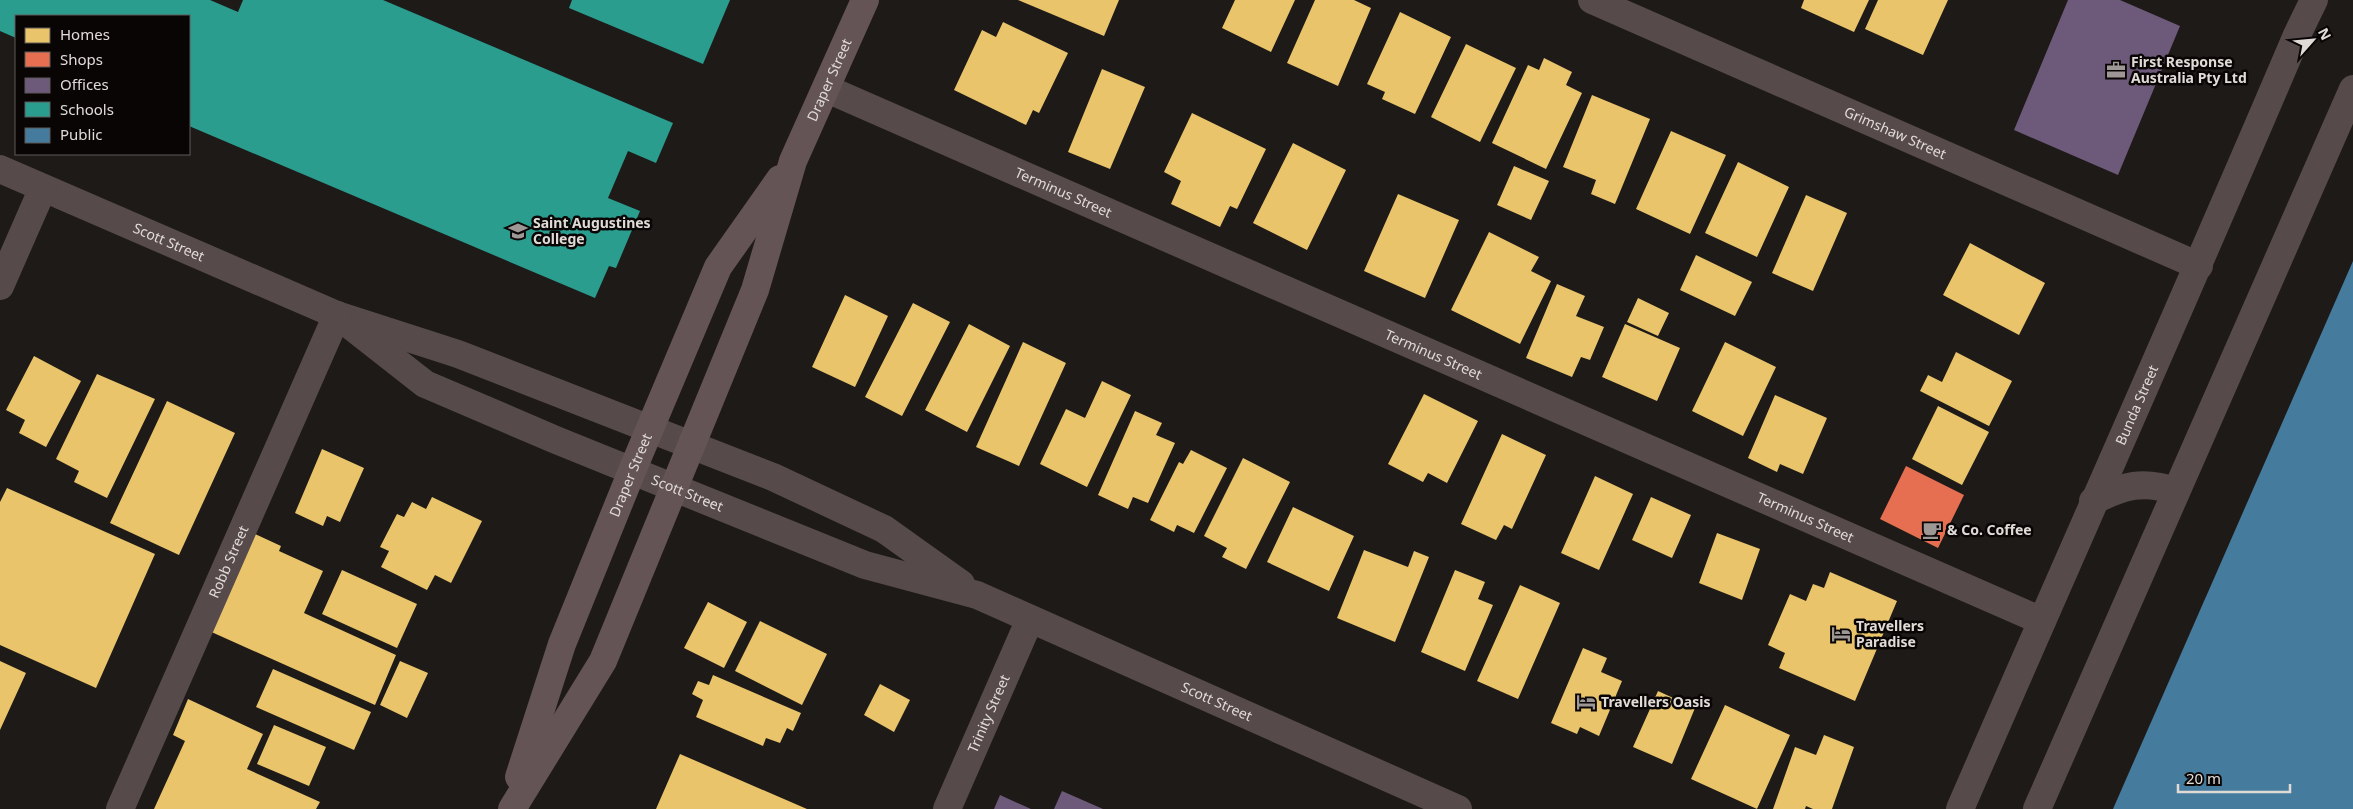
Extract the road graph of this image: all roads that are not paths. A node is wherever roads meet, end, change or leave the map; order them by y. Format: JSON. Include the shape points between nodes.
{"nodes":[{"id":1,"x":865,"y":0,"type":"edge"},
{"id":2,"x":1592,"y":0,"type":"edge"},
{"id":3,"x":2314,"y":0,"type":"edge"},
{"id":4,"x":826,"y":89,"type":"junction"},
{"id":5,"x":2353,"y":89,"type":"edge"},
{"id":6,"x":793,"y":161,"type":"junction"},
{"id":7,"x":0,"y":169,"type":"edge"},
{"id":8,"x":43,"y":188,"type":"junction"},
{"id":9,"x":2199,"y":266,"type":"junction"},
{"id":10,"x":0,"y":286,"type":"edge"},
{"id":11,"x":337,"y":315,"type":"junction"},
{"id":12,"x":650,"y":429,"type":"junction"},
{"id":13,"x":692,"y":446,"type":"junction"},
{"id":14,"x":632,"y":471,"type":"junction"},
{"id":15,"x":675,"y":488,"type":"junction"},
{"id":16,"x":2176,"y":491,"type":"junction"},
{"id":17,"x":2093,"y":501,"type":"junction"},
{"id":18,"x":977,"y":595,"type":"junction"},
{"id":19,"x":1030,"y":619,"type":"junction"},
{"id":20,"x":2042,"y":620,"type":"junction"},
{"id":21,"x":120,"y":809,"type":"edge"},
{"id":22,"x":510,"y":809,"type":"edge"},
{"id":23,"x":947,"y":809,"type":"edge"},
{"id":24,"x":1458,"y":809,"type":"edge"},
{"id":25,"x":1960,"y":809,"type":"edge"},
{"id":26,"x":2037,"y":809,"type":"edge"}],
"edges":[{"from":1,"to":4,"type":"main road","name":"Draper Street"},
{"from":2,"to":9,"type":"street","name":"Grimshaw Street"},
{"from":3,"to":9,"type":"street","name":"Bunda Street"},
{"from":4,"to":6,"type":"main road","name":"Draper Street"},
{"from":4,"to":20,"type":"street","name":"Terminus Street"},
{"from":5,"to":16,"type":"street"},
{"from":6,"to":12,"type":"main road","name":"Draper Street","via":[[718,267]]},
{"from":6,"to":13,"type":"main road","name":"Draper Street","via":[[755,290]]},
{"from":7,"to":8,"type":"street","name":"Scott Street"},
{"from":8,"to":10,"type":"street"},
{"from":8,"to":11,"type":"street","name":"Scott Street"},
{"from":9,"to":17,"type":"street","name":"Bunda Street"},
{"from":11,"to":12,"type":"street","name":"Scott Street","via":[[458,354]]},
{"from":11,"to":14,"type":"street","name":"Scott Street","via":[[425,384]]},
{"from":11,"to":21,"type":"street","name":"Robb Street"},
{"from":12,"to":13,"type":"street","name":"Scott Street"},
{"from":12,"to":14,"type":"main road","name":"Draper Street"},
{"from":13,"to":15,"type":"main road","name":"Draper Street"},
{"from":13,"to":18,"type":"street","name":"Scott Street","via":[[773,477],[884,528]]},
{"from":14,"to":15,"type":"street","name":"Scott Street"},
{"from":14,"to":22,"type":"main road","name":"Draper Street","via":[[562,644]]},
{"from":15,"to":18,"type":"street","name":"Scott Street","via":[[865,565]]},
{"from":15,"to":22,"type":"main road","name":"Draper Street","via":[[603,662]]},
{"from":16,"to":17,"type":"street","via":[[2152,484],[2136,485]]},
{"from":16,"to":26,"type":"street"},
{"from":17,"to":20,"type":"street","name":"Bunda Street"},
{"from":18,"to":19,"type":"street","name":"Scott Street"},
{"from":19,"to":23,"type":"street","name":"Trinity Street"},
{"from":19,"to":24,"type":"street","name":"Scott Street"},
{"from":20,"to":25,"type":"street","name":"Bunda Street"}]}
